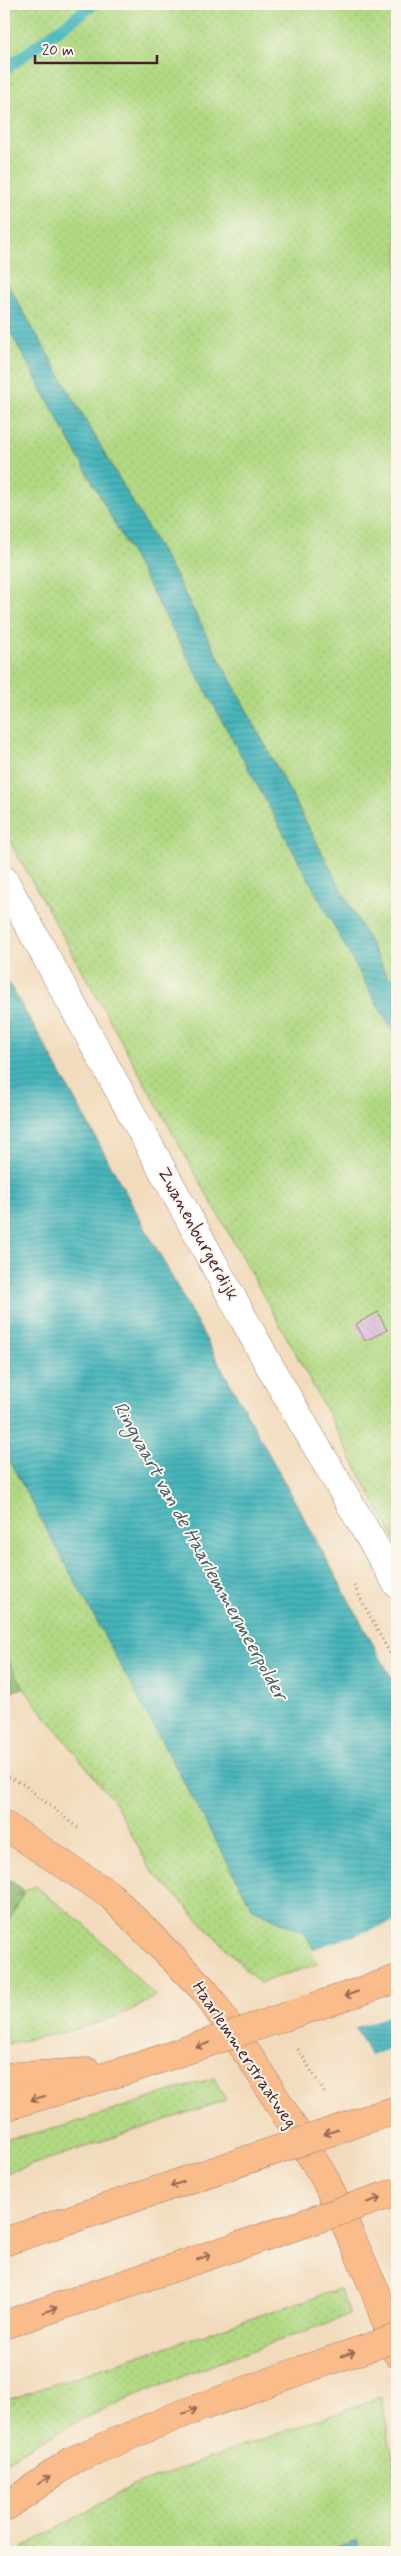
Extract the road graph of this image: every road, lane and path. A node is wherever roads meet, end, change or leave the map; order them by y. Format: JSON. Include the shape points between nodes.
{"nodes":[{"id":1,"x":4,"y":880,"type":"edge"},
{"id":2,"x":397,"y":1584,"type":"edge"},
{"id":3,"x":4,"y":1826,"type":"edge"},
{"id":4,"x":397,"y":1979,"type":"edge"},
{"id":5,"x":134,"y":2068,"type":"junction"},
{"id":6,"x":4,"y":2077,"type":"edge"},
{"id":7,"x":4,"y":2107,"type":"edge"},
{"id":8,"x":397,"y":2110,"type":"edge"},
{"id":9,"x":397,"y":2192,"type":"edge"},
{"id":10,"x":4,"y":2242,"type":"edge"},
{"id":11,"x":4,"y":2325,"type":"edge"},
{"id":12,"x":397,"y":2338,"type":"edge"},
{"id":13,"x":397,"y":2354,"type":"edge"},
{"id":14,"x":4,"y":2508,"type":"edge"}],
"edges":[{"from":1,"to":2,"type":"street","name":"Zwanenburgerdijk","via":[[274,1374]]},
{"from":3,"to":13,"type":"main road","name":"Haarlemmerstraatweg","via":[[110,1894],[205,1991],[260,2071],[325,2179],[373,2286]]},
{"from":4,"to":5,"type":"main road","one_way":true,"bridge":true},
{"from":5,"to":6,"type":"main road"},
{"from":5,"to":7,"type":"main road","one_way":true},
{"from":8,"to":10,"type":"main road","one_way":true,"bridge":true},
{"from":11,"to":9,"type":"main road","one_way":true,"bridge":true},
{"from":14,"to":12,"type":"main road","one_way":true,"bridge":true,"via":[[73,2460],[174,2417]]}]}
